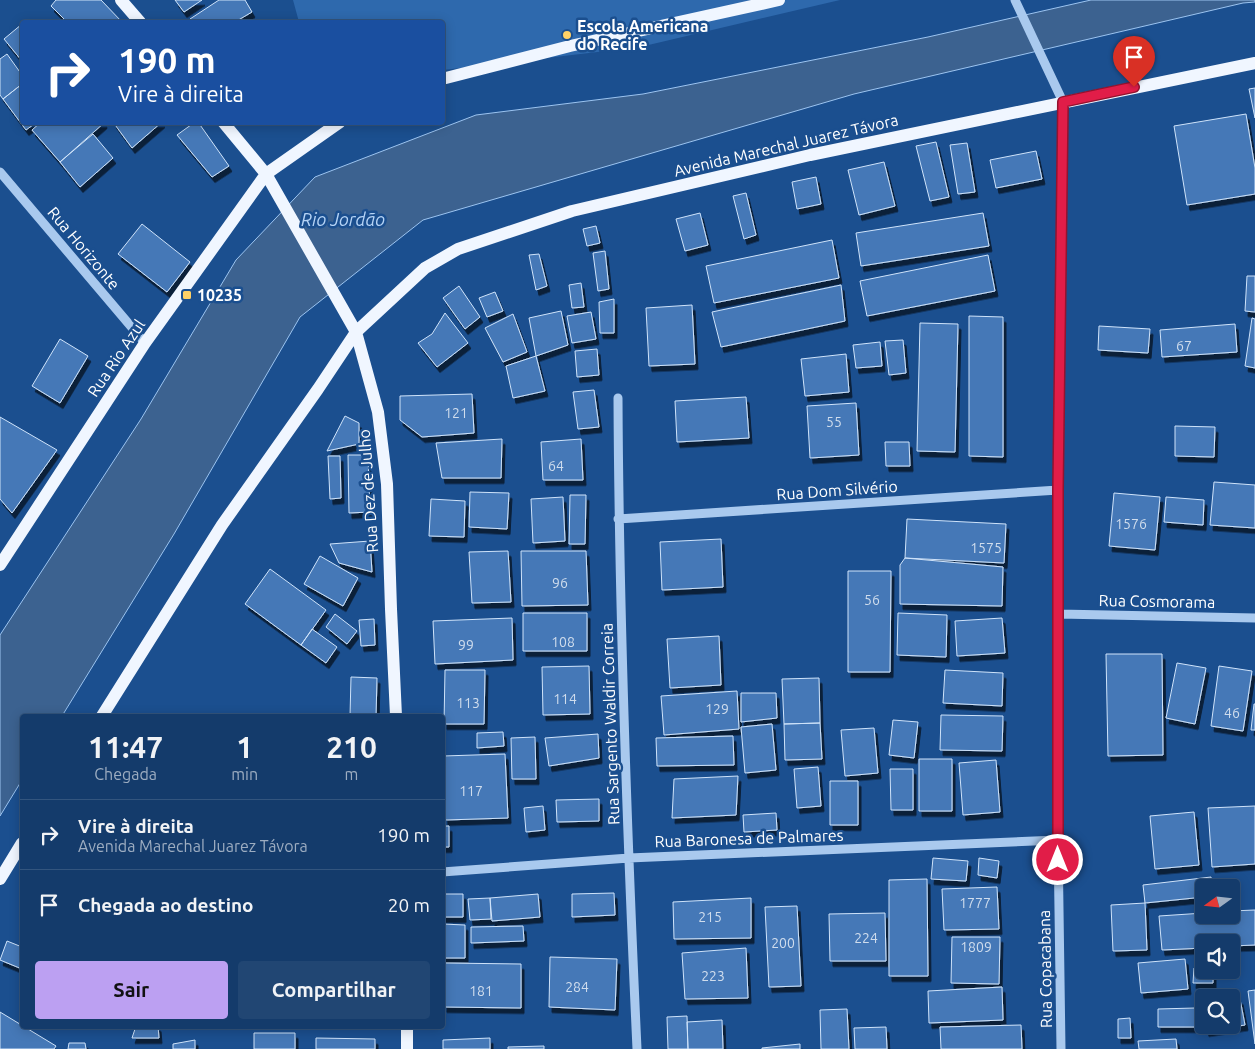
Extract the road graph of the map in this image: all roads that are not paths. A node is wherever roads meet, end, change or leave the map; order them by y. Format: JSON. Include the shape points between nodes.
{"nodes":[{"id":1,"x":121,"y":0,"type":"edge"},
{"id":2,"x":779,"y":0,"type":"edge"},
{"id":3,"x":1016,"y":0,"type":"edge"},
{"id":4,"x":138,"y":20,"type":"edge"},
{"id":5,"x":1255,"y":63,"type":"edge"},
{"id":6,"x":445,"y":78,"type":"edge"},
{"id":7,"x":1063,"y":102,"type":"junction"},
{"id":8,"x":225,"y":125,"type":"edge"},
{"id":9,"x":336,"y":125,"type":"edge"},
{"id":10,"x":0,"y":172,"type":"edge"},
{"id":11,"x":266,"y":174,"type":"junction"},
{"id":12,"x":356,"y":332,"type":"junction"},
{"id":13,"x":145,"y":343,"type":"junction"},
{"id":14,"x":618,"y":398,"type":"dead end"},
{"id":15,"x":1058,"y":490,"type":"junction"},
{"id":16,"x":618,"y":519,"type":"junction"},
{"id":17,"x":0,"y":565,"type":"edge"},
{"id":18,"x":1059,"y":614,"type":"junction"},
{"id":19,"x":1255,"y":618,"type":"edge"},
{"id":20,"x":103,"y":714,"type":"edge"},
{"id":21,"x":396,"y":714,"type":"edge"},
{"id":22,"x":1058,"y":840,"type":"junction"},
{"id":23,"x":20,"y":846,"type":"edge"},
{"id":24,"x":629,"y":858,"type":"junction"},
{"id":25,"x":445,"y":872,"type":"edge"},
{"id":26,"x":0,"y":879,"type":"edge"},
{"id":27,"x":407,"y":1029,"type":"edge"},
{"id":28,"x":408,"y":1049,"type":"edge"},
{"id":29,"x":638,"y":1049,"type":"edge"},
{"id":30,"x":1061,"y":1049,"type":"edge"}],
"edges":[{"from":1,"to":4,"type":"main road"},
{"from":2,"to":6,"type":"main road","via":[[570,46]]},
{"from":3,"to":7,"type":"street","name":"Rua Copacabana"},
{"from":5,"to":7,"type":"main road","name":"Avenida Marechal Juarez Távora"},
{"from":7,"to":12,"type":"main road","name":"Avenida Marechal Juarez Távora","via":[[810,155],[572,211],[458,249],[425,268]]},
{"from":7,"to":15,"type":"street","name":"Rua Copacabana"},
{"from":8,"to":11,"type":"main road","name":"Rua Dez de Julho"},
{"from":9,"to":11,"type":"main road"},
{"from":10,"to":13,"type":"street","name":"Rua Horizonte"},
{"from":11,"to":12,"type":"main road","name":"Rua Dez de Julho"},
{"from":11,"to":13,"type":"main road","name":"Rua Rio Azul"},
{"from":12,"to":20,"type":"main road","via":[[222,525]]},
{"from":12,"to":21,"type":"main road","name":"Rua Dez de Julho","via":[[378,412],[387,484]]},
{"from":13,"to":17,"type":"main road","name":"Rua Rio Azul"},
{"from":14,"to":16,"type":"street","name":"Rua Sargento Waldir Correia"},
{"from":15,"to":16,"type":"street","name":"Rua Dom Silvério"},
{"from":15,"to":18,"type":"street","name":"Rua Copacabana"},
{"from":16,"to":24,"type":"street","name":"Rua Sargento Waldir Correia"},
{"from":18,"to":19,"type":"street","name":"Rua Cosmorama"},
{"from":18,"to":22,"type":"street","name":"Rua Copacabana"},
{"from":22,"to":24,"type":"street","name":"Rua Baronesa de Palmares"},
{"from":22,"to":30,"type":"street","name":"Rua Copacabana"},
{"from":23,"to":26,"type":"main road"},
{"from":24,"to":25,"type":"street","name":"Rua Baronesa de Palmares"},
{"from":24,"to":29,"type":"street","name":"Rua Sargento Waldir Correia"},
{"from":27,"to":28,"type":"main road"}]}
